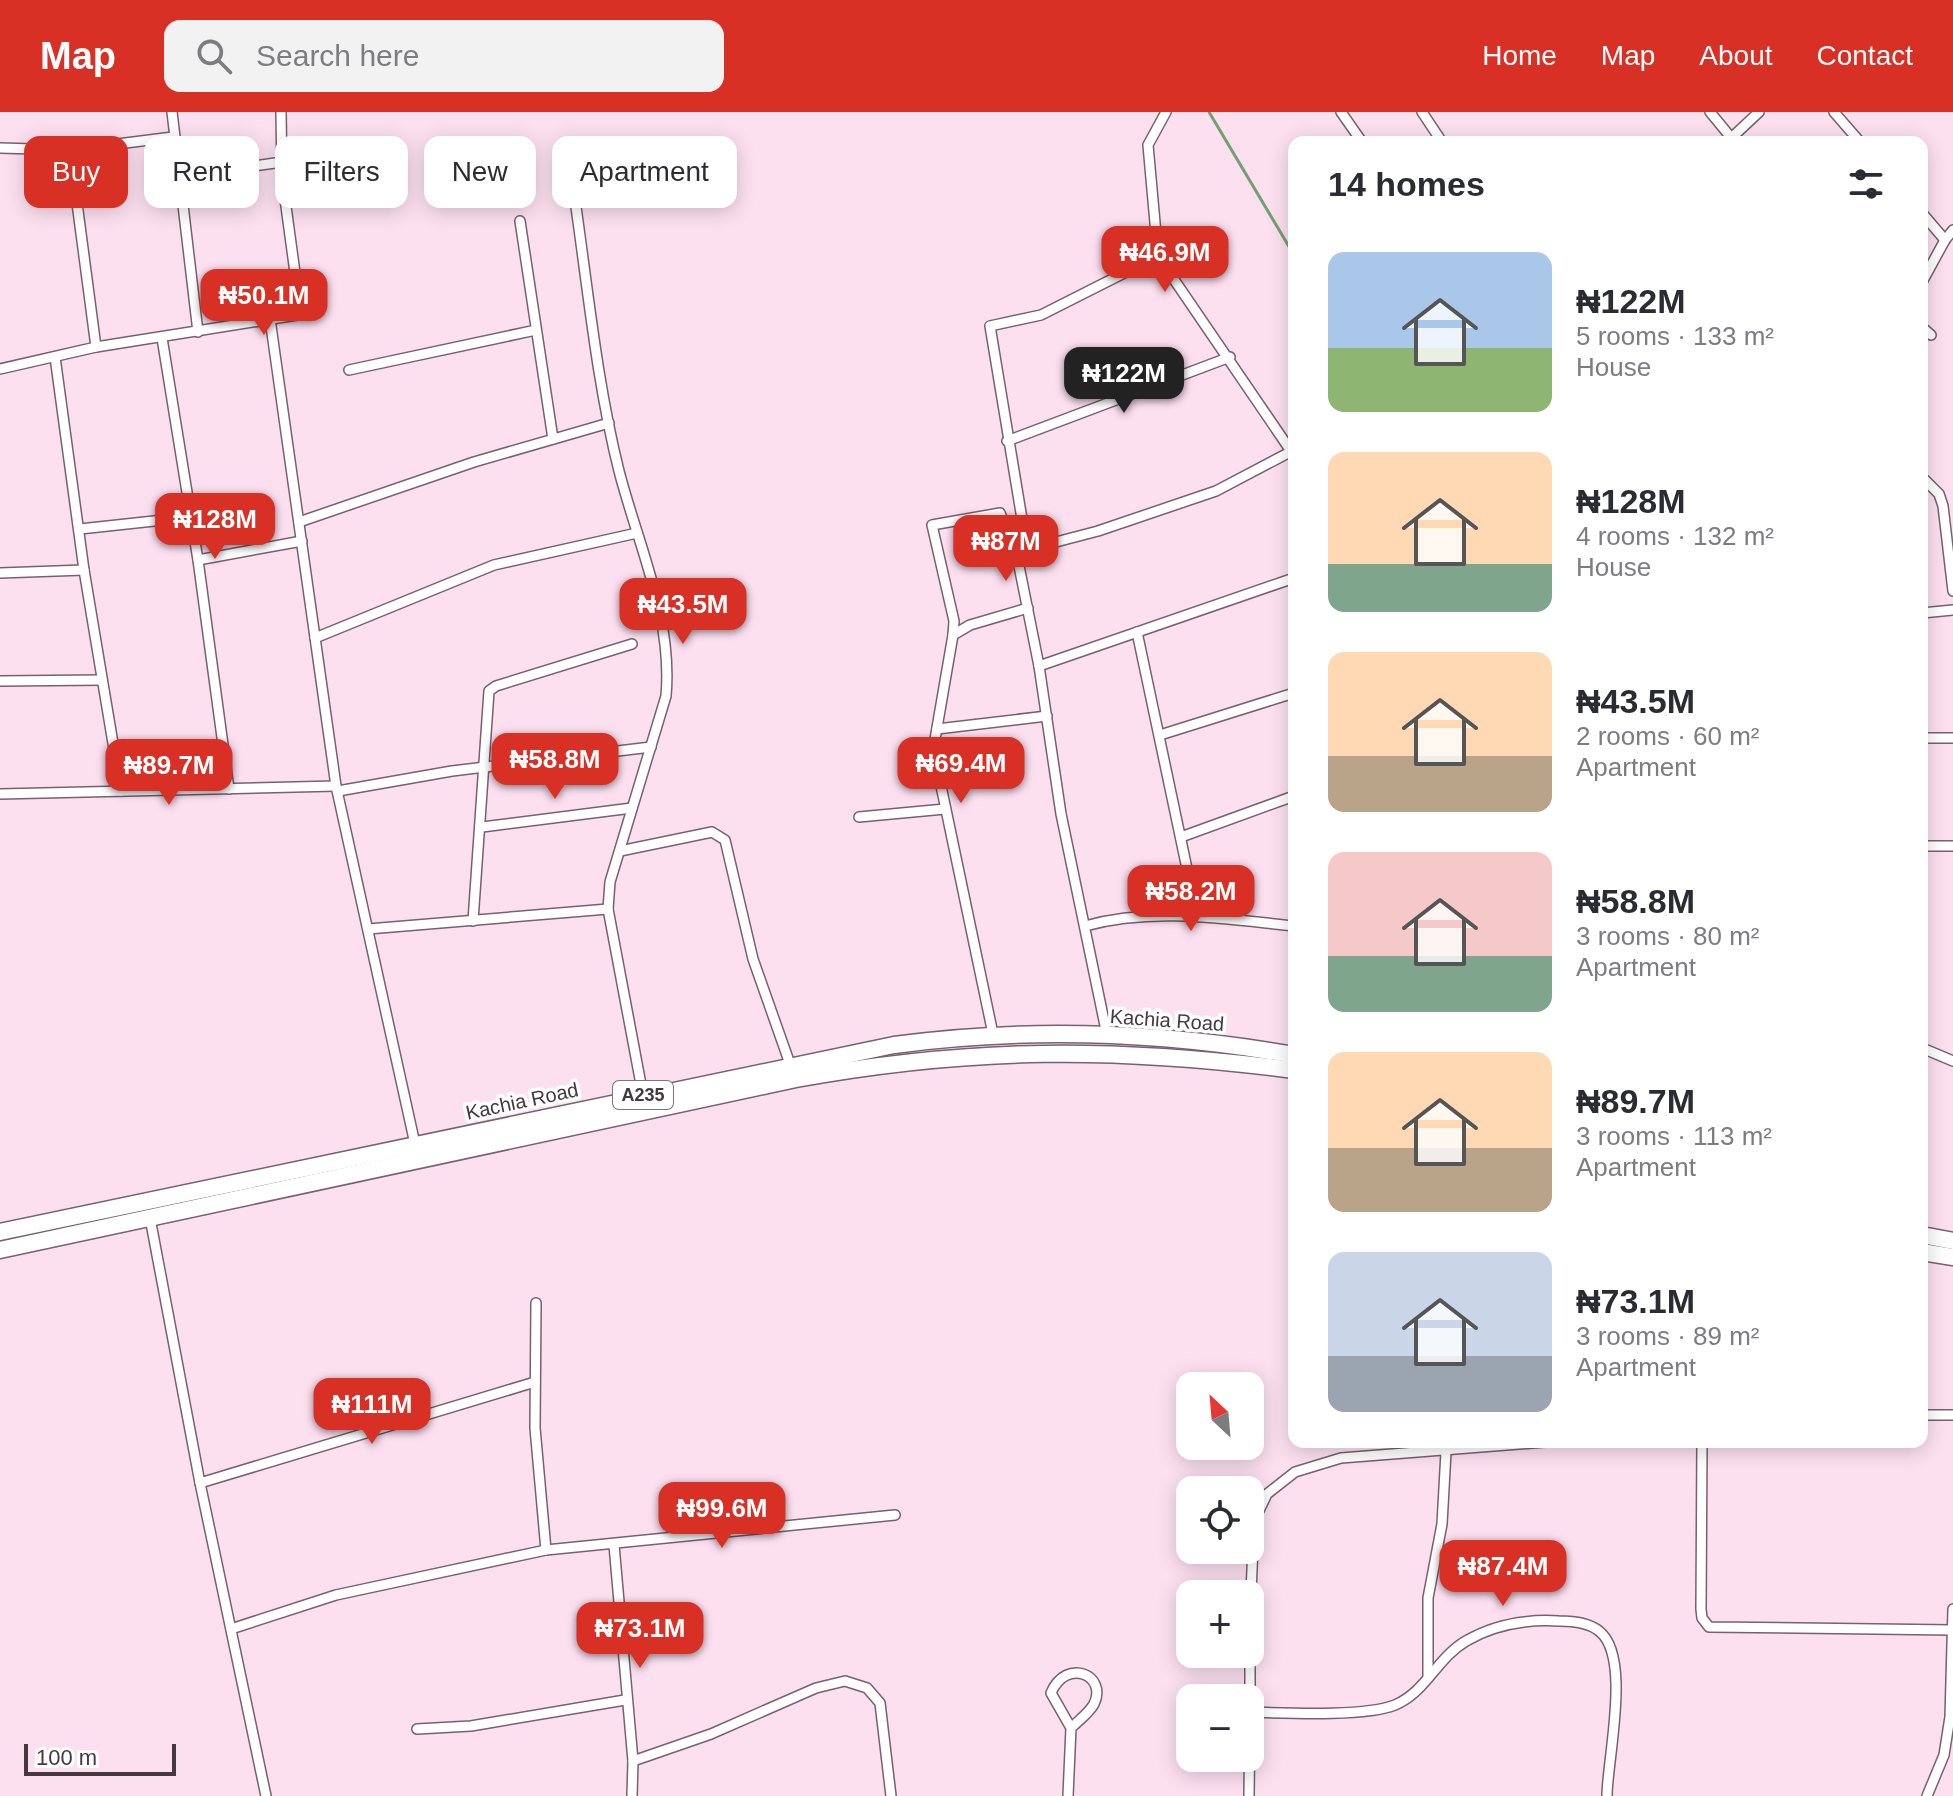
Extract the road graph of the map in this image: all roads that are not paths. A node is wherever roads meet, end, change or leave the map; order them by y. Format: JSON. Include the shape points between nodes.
{"nodes":[{"id":1,"x":172,"y":112,"type":"edge"},
{"id":2,"x":281,"y":112,"type":"edge"},
{"id":3,"x":1166,"y":112,"type":"edge"},
{"id":4,"x":1341,"y":112,"type":"edge"},
{"id":5,"x":1422,"y":112,"type":"edge"},
{"id":6,"x":1710,"y":112,"type":"edge"},
{"id":7,"x":1759,"y":112,"type":"edge"},
{"id":8,"x":1834,"y":112,"type":"edge"},
{"id":9,"x":173,"y":136,"type":"edge"},
{"id":10,"x":281,"y":136,"type":"edge"},
{"id":11,"x":1358,"y":136,"type":"edge"},
{"id":12,"x":1438,"y":136,"type":"edge"},
{"id":13,"x":1727,"y":136,"type":"edge"},
{"id":14,"x":1736,"y":136,"type":"edge"},
{"id":15,"x":1855,"y":136,"type":"edge"},
{"id":16,"x":0,"y":148,"type":"edge"},
{"id":17,"x":24,"y":149,"type":"edge"},
{"id":18,"x":78,"y":208,"type":"edge"},
{"id":19,"x":182,"y":208,"type":"edge"},
{"id":20,"x":287,"y":208,"type":"edge"},
{"id":21,"x":576,"y":208,"type":"edge"},
{"id":22,"x":1928,"y":220,"type":"edge"},
{"id":23,"x":520,"y":221,"type":"dead end"},
{"id":24,"x":1953,"y":230,"type":"edge"},
{"id":25,"x":1945,"y":240,"type":"junction"},
{"id":26,"x":1158,"y":256,"type":"junction"},
{"id":27,"x":1928,"y":271,"type":"edge"},
{"id":28,"x":270,"y":319,"type":"junction"},
{"id":29,"x":536,"y":330,"type":"junction"},
{"id":30,"x":198,"y":332,"type":"junction"},
{"id":31,"x":1928,"y":332,"type":"edge"},
{"id":32,"x":1931,"y":335,"type":"dead end"},
{"id":33,"x":162,"y":338,"type":"junction"},
{"id":34,"x":96,"y":347,"type":"junction"},
{"id":35,"x":55,"y":357,"type":"junction"},
{"id":36,"x":1230,"y":357,"type":"junction"},
{"id":37,"x":1,"y":365,"type":"edge"},
{"id":38,"x":349,"y":370,"type":"dead end"},
{"id":39,"x":609,"y":423,"type":"junction"},
{"id":40,"x":553,"y":439,"type":"junction"},
{"id":41,"x":1007,"y":441,"type":"junction"},
{"id":42,"x":1288,"y":445,"type":"edge"},
{"id":43,"x":1288,"y":455,"type":"edge"},
{"id":44,"x":1928,"y":483,"type":"edge"},
{"id":45,"x":191,"y":517,"type":"junction"},
{"id":46,"x":299,"y":522,"type":"junction"},
{"id":47,"x":80,"y":529,"type":"junction"},
{"id":48,"x":637,"y":533,"type":"junction"},
{"id":49,"x":302,"y":541,"type":"junction"},
{"id":50,"x":1017,"y":556,"type":"junction"},
{"id":51,"x":198,"y":560,"type":"junction"},
{"id":52,"x":84,"y":570,"type":"junction"},
{"id":53,"x":0,"y":573,"type":"edge"},
{"id":54,"x":1288,"y":580,"type":"edge"},
{"id":55,"x":1953,"y":591,"type":"edge"},
{"id":56,"x":1028,"y":608,"type":"junction"},
{"id":57,"x":1953,"y":610,"type":"edge"},
{"id":58,"x":1928,"y":612,"type":"edge"},
{"id":59,"x":1137,"y":632,"type":"junction"},
{"id":60,"x":953,"y":635,"type":"junction"},
{"id":61,"x":315,"y":638,"type":"junction"},
{"id":62,"x":632,"y":644,"type":"dead end"},
{"id":63,"x":1039,"y":666,"type":"junction"},
{"id":64,"x":102,"y":680,"type":"junction"},
{"id":65,"x":0,"y":681,"type":"edge"},
{"id":66,"x":1288,"y":695,"type":"edge"},
{"id":67,"x":1047,"y":716,"type":"junction"},
{"id":68,"x":937,"y":729,"type":"junction"},
{"id":69,"x":1160,"y":735,"type":"junction"},
{"id":70,"x":1928,"y":738,"type":"edge"},
{"id":71,"x":1953,"y":738,"type":"edge"},
{"id":72,"x":651,"y":747,"type":"junction"},
{"id":73,"x":485,"y":767,"type":"junction"},
{"id":74,"x":229,"y":789,"type":"junction"},
{"id":75,"x":337,"y":789,"type":"junction"},
{"id":76,"x":121,"y":791,"type":"junction"},
{"id":77,"x":0,"y":794,"type":"edge"},
{"id":78,"x":1288,"y":798,"type":"edge"},
{"id":79,"x":632,"y":808,"type":"junction"},
{"id":80,"x":945,"y":809,"type":"junction"},
{"id":81,"x":859,"y":817,"type":"dead end"},
{"id":82,"x":482,"y":827,"type":"junction"},
{"id":83,"x":1181,"y":837,"type":"junction"},
{"id":84,"x":1928,"y":846,"type":"edge"},
{"id":85,"x":1953,"y":846,"type":"edge"},
{"id":86,"x":620,"y":851,"type":"junction"},
{"id":87,"x":608,"y":909,"type":"junction"},
{"id":88,"x":1197,"y":916,"type":"junction"},
{"id":89,"x":473,"y":921,"type":"junction"},
{"id":90,"x":1288,"y":925,"type":"edge"},
{"id":91,"x":1085,"y":926,"type":"junction"},
{"id":92,"x":368,"y":929,"type":"junction"},
{"id":93,"x":993,"y":1034,"type":"junction"},
{"id":94,"x":1107,"y":1035,"type":"junction"},
{"id":95,"x":1928,"y":1051,"type":"edge"},
{"id":96,"x":1288,"y":1054,"type":"edge"},
{"id":97,"x":1953,"y":1061,"type":"edge"},
{"id":98,"x":790,"y":1064,"type":"junction"},
{"id":99,"x":1288,"y":1069,"type":"edge"},
{"id":100,"x":643,"y":1095,"type":"junction"},
{"id":101,"x":415,"y":1144,"type":"junction"},
{"id":102,"x":150,"y":1218,"type":"junction"},
{"id":103,"x":0,"y":1232,"type":"edge"},
{"id":104,"x":1928,"y":1236,"type":"edge"},
{"id":105,"x":1953,"y":1241,"type":"edge"},
{"id":106,"x":0,"y":1250,"type":"edge"},
{"id":107,"x":1928,"y":1253,"type":"edge"},
{"id":108,"x":1953,"y":1257,"type":"edge"},
{"id":109,"x":536,"y":1303,"type":"dead end"},
{"id":110,"x":535,"y":1382,"type":"junction"},
{"id":111,"x":1928,"y":1415,"type":"edge"},
{"id":112,"x":1953,"y":1415,"type":"edge"},
{"id":113,"x":1486,"y":1448,"type":"edge"},
{"id":114,"x":1702,"y":1448,"type":"edge"},
{"id":115,"x":1446,"y":1452,"type":"junction"},
{"id":116,"x":200,"y":1483,"type":"junction"},
{"id":117,"x":895,"y":1515,"type":"dead end"},
{"id":118,"x":614,"y":1545,"type":"junction"},
{"id":119,"x":546,"y":1550,"type":"junction"},
{"id":120,"x":1252,"y":1580,"type":"edge"},
{"id":121,"x":1953,"y":1609,"type":"edge"},
{"id":122,"x":231,"y":1629,"type":"junction"},
{"id":123,"x":1953,"y":1630,"type":"edge"},
{"id":124,"x":1428,"y":1676,"type":"junction"},
{"id":125,"x":625,"y":1700,"type":"junction"},
{"id":126,"x":1264,"y":1714,"type":"edge"},
{"id":127,"x":1071,"y":1728,"type":"junction"},
{"id":128,"x":417,"y":1729,"type":"dead end"},
{"id":129,"x":633,"y":1761,"type":"junction"},
{"id":130,"x":1249,"y":1772,"type":"edge"},
{"id":131,"x":262,"y":1795,"type":"edge"},
{"id":132,"x":632,"y":1796,"type":"edge"},
{"id":133,"x":891,"y":1796,"type":"edge"},
{"id":134,"x":1068,"y":1796,"type":"edge"},
{"id":135,"x":1249,"y":1796,"type":"edge"},
{"id":136,"x":1607,"y":1796,"type":"edge"},
{"id":137,"x":1927,"y":1796,"type":"edge"}],
"edges":[{"from":1,"to":9,"type":"street"},
{"from":2,"to":10,"type":"street"},
{"from":3,"to":26,"type":"street","via":[[1148,145]]},
{"from":4,"to":11,"type":"street"},
{"from":5,"to":12,"type":"street"},
{"from":6,"to":13,"type":"street"},
{"from":7,"to":14,"type":"street"},
{"from":8,"to":15,"type":"street"},
{"from":16,"to":17,"type":"street"},
{"from":18,"to":34,"type":"street"},
{"from":19,"to":30,"type":"street"},
{"from":20,"to":28,"type":"street","via":[[299,310],[293,317]]},
{"from":21,"to":39,"type":"street"},
{"from":22,"to":25,"type":"street"},
{"from":23,"to":29,"type":"street"},
{"from":24,"to":25,"type":"street"},
{"from":25,"to":27,"type":"street"},
{"from":26,"to":36,"type":"street"},
{"from":26,"to":41,"type":"street","via":[[1041,315],[990,326]]},
{"from":28,"to":30,"type":"street"},
{"from":28,"to":46,"type":"street"},
{"from":29,"to":38,"type":"street"},
{"from":29,"to":40,"type":"street"},
{"from":30,"to":33,"type":"street"},
{"from":31,"to":32,"type":"street"},
{"from":33,"to":34,"type":"street"},
{"from":33,"to":45,"type":"street"},
{"from":34,"to":35,"type":"street"},
{"from":35,"to":37,"type":"street"},
{"from":35,"to":47,"type":"street"},
{"from":36,"to":41,"type":"street"},
{"from":36,"to":42,"type":"street"},
{"from":39,"to":40,"type":"street"},
{"from":39,"to":48,"type":"street"},
{"from":40,"to":46,"type":"street"},
{"from":41,"to":50,"type":"street","via":[[1023,525]]},
{"from":43,"to":50,"type":"street","via":[[1216,491],[1098,531],[1037,542]]},
{"from":44,"to":55,"type":"street","via":[[1943,506]]},
{"from":45,"to":47,"type":"street"},
{"from":45,"to":51,"type":"street"},
{"from":46,"to":49,"type":"street"},
{"from":47,"to":52,"type":"street"},
{"from":48,"to":61,"type":"street","via":[[494,565]]},
{"from":48,"to":72,"type":"street","via":[[664,626],[668,671]]},
{"from":49,"to":51,"type":"street"},
{"from":49,"to":61,"type":"street"},
{"from":50,"to":56,"type":"street"},
{"from":50,"to":60,"type":"street","via":[[1000,513],[932,525]]},
{"from":51,"to":74,"type":"street"},
{"from":52,"to":53,"type":"street"},
{"from":52,"to":64,"type":"street"},
{"from":54,"to":59,"type":"street"},
{"from":56,"to":60,"type":"street"},
{"from":56,"to":63,"type":"street"},
{"from":57,"to":58,"type":"street"},
{"from":59,"to":63,"type":"street"},
{"from":59,"to":69,"type":"street"},
{"from":60,"to":68,"type":"street"},
{"from":61,"to":75,"type":"street"},
{"from":62,"to":73,"type":"street","via":[[489,691]]},
{"from":63,"to":67,"type":"street"},
{"from":64,"to":65,"type":"street"},
{"from":64,"to":76,"type":"street"},
{"from":66,"to":69,"type":"street"},
{"from":67,"to":68,"type":"street"},
{"from":67,"to":91,"type":"street"},
{"from":68,"to":80,"type":"street","via":[[936,762]]},
{"from":69,"to":83,"type":"street"},
{"from":70,"to":71,"type":"street"},
{"from":72,"to":73,"type":"street"},
{"from":72,"to":79,"type":"street"},
{"from":73,"to":75,"type":"street"},
{"from":73,"to":82,"type":"street"},
{"from":74,"to":75,"type":"street"},
{"from":74,"to":76,"type":"street"},
{"from":75,"to":92,"type":"street"},
{"from":76,"to":77,"type":"street"},
{"from":78,"to":83,"type":"street"},
{"from":79,"to":82,"type":"street"},
{"from":79,"to":86,"type":"street"},
{"from":80,"to":81,"type":"street"},
{"from":80,"to":93,"type":"street"},
{"from":82,"to":89,"type":"street"},
{"from":83,"to":88,"type":"street"},
{"from":84,"to":85,"type":"street"},
{"from":86,"to":87,"type":"street"},
{"from":86,"to":98,"type":"street","via":[[712,832],[725,840],[753,959]]},
{"from":87,"to":89,"type":"street"},
{"from":87,"to":100,"type":"street"},
{"from":88,"to":90,"type":"street"},
{"from":88,"to":91,"type":"street","via":[[1118,916]]},
{"from":89,"to":92,"type":"street"},
{"from":91,"to":94,"type":"street"},
{"from":92,"to":101,"type":"street"},
{"from":93,"to":94,"type":"highway","name":"Kachia Road","number":"A235"},
{"from":93,"to":98,"type":"highway","name":"Kachia Road","number":"A235"},
{"from":94,"to":96,"type":"highway","name":"Kachia Road","number":"A235"},
{"from":95,"to":97,"type":"street"},
{"from":98,"to":100,"type":"highway","name":"Kachia Road","number":"A235"},
{"from":99,"to":102,"type":"highway","name":"Kachia Road","number":"A235","via":[[1115,1052],[974,1055],[895,1063],[796,1079]]},
{"from":100,"to":101,"type":"highway","name":"Kachia Road","number":"A235"},
{"from":101,"to":103,"type":"highway","name":"Kachia Road","number":"A235"},
{"from":102,"to":106,"type":"highway","name":"Kachia Road","number":"A235"},
{"from":102,"to":116,"type":"street"},
{"from":104,"to":105,"type":"highway"},
{"from":107,"to":108,"type":"highway"},
{"from":109,"to":110,"type":"street"},
{"from":110,"to":116,"type":"street"},
{"from":110,"to":119,"type":"street"},
{"from":111,"to":112,"type":"street"},
{"from":113,"to":115,"type":"street"},
{"from":114,"to":123,"type":"street","via":[[1701,1609],[1709,1627]]},
{"from":115,"to":120,"type":"street","via":[[1341,1458],[1295,1472],[1267,1494],[1254,1521]]},
{"from":115,"to":124,"type":"street","via":[[1442,1524],[1428,1598]]},
{"from":116,"to":122,"type":"street"},
{"from":117,"to":118,"type":"street"},
{"from":118,"to":119,"type":"street"},
{"from":118,"to":125,"type":"street"},
{"from":119,"to":122,"type":"street","via":[[336,1595]]},
{"from":121,"to":123,"type":"street"},
{"from":122,"to":131,"type":"street"},
{"from":123,"to":137,"type":"street","via":[[1944,1755]]},
{"from":124,"to":126,"type":"street","via":[[1412,1697],[1391,1707]]},
{"from":124,"to":136,"type":"street","via":[[1463,1642],[1498,1625],[1535,1619],[1577,1622],[1600,1631],[1611,1650],[1618,1713]]},
{"from":125,"to":128,"type":"street","via":[[471,1726]]},
{"from":125,"to":129,"type":"street"},
{"from":127,"to":127,"type":"street","via":[[1051,1693],[1056,1681],[1080,1672],[1091,1679],[1094,1704]]},
{"from":127,"to":134,"type":"street"},
{"from":129,"to":132,"type":"street"},
{"from":129,"to":133,"type":"street","via":[[845,1681],[867,1688],[880,1703]]},
{"from":130,"to":135,"type":"street"}]}
